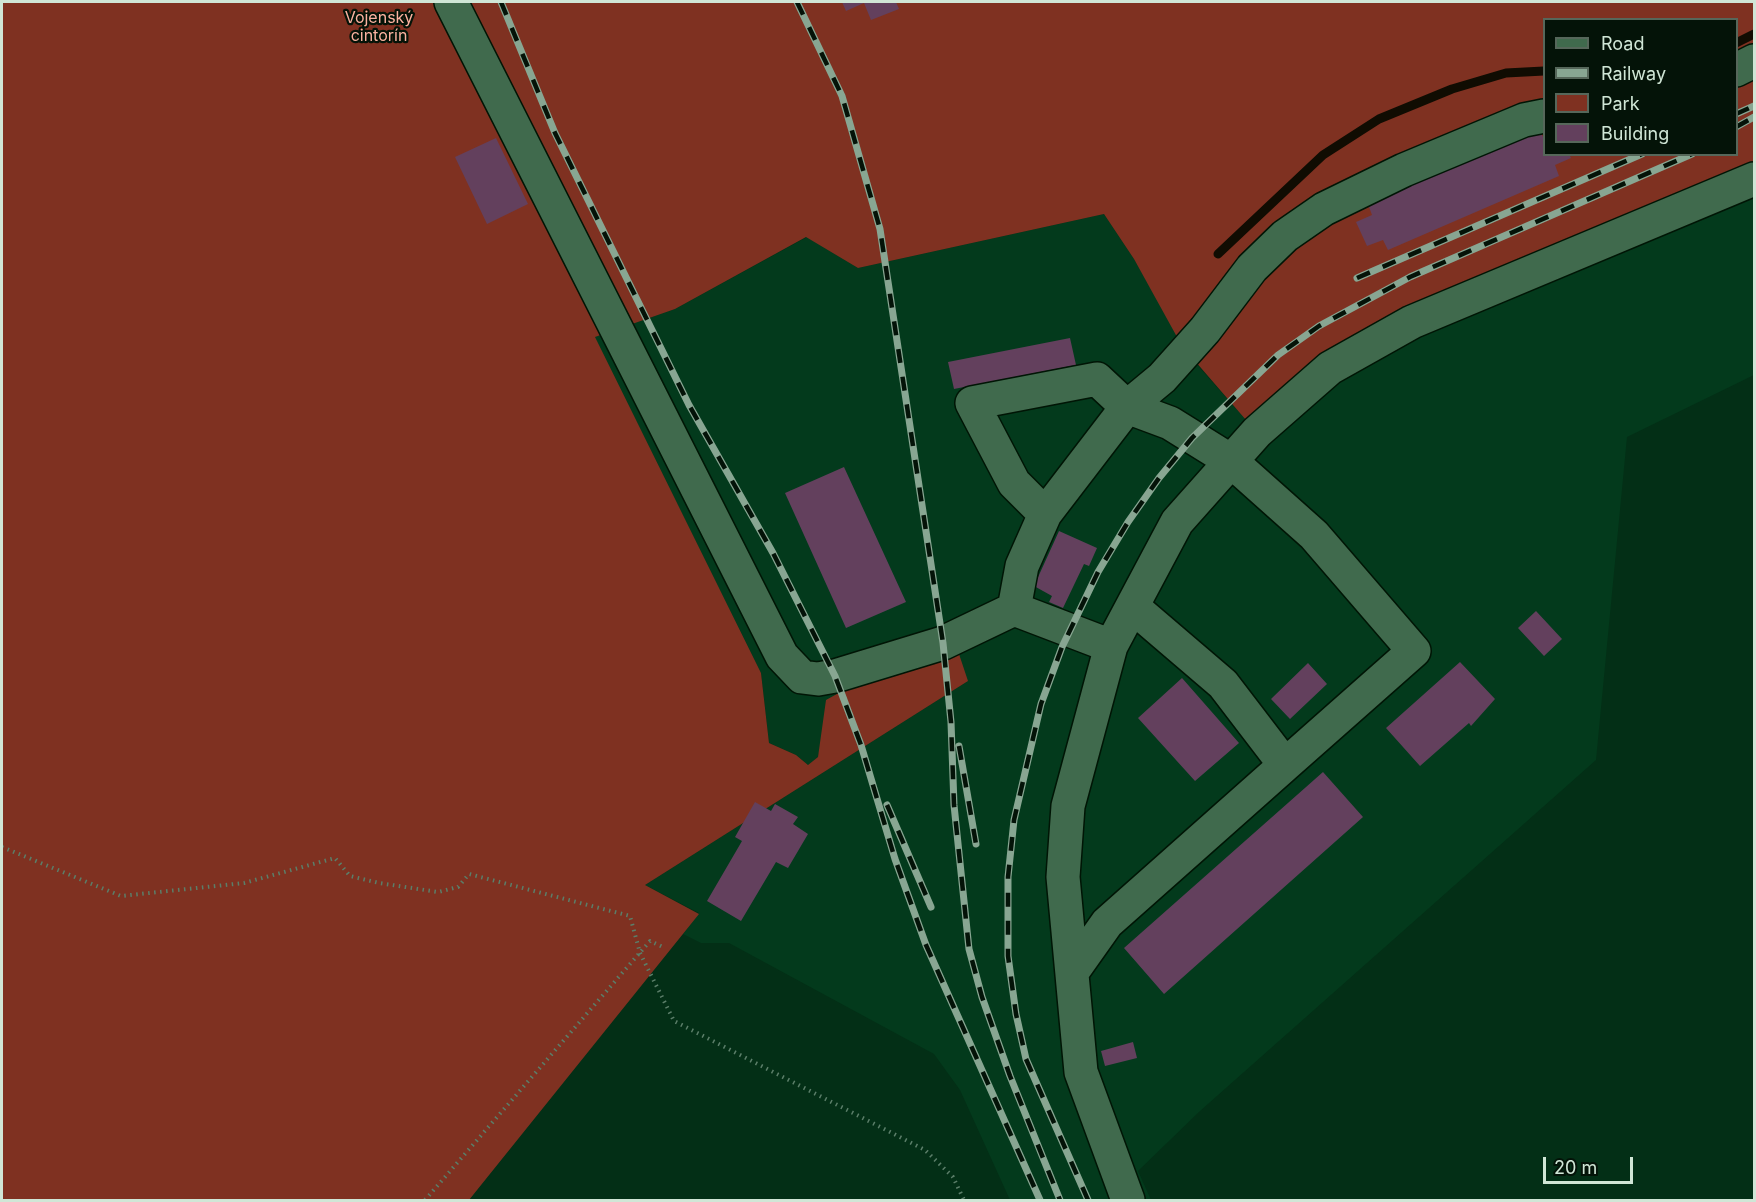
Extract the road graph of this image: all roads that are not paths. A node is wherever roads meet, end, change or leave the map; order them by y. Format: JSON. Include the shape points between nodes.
{"nodes":[{"id":1,"x":451,"y":2,"type":"edge"},
{"id":2,"x":1755,"y":61,"type":"edge"},
{"id":3,"x":1738,"y":70,"type":"edge"},
{"id":4,"x":1543,"y":116,"type":"edge"},
{"id":5,"x":1755,"y":179,"type":"edge"},
{"id":6,"x":1127,"y":407,"type":"junction"},
{"id":7,"x":1230,"y":461,"type":"junction"},
{"id":8,"x":1045,"y":514,"type":"junction"},
{"id":9,"x":1134,"y":607,"type":"junction"},
{"id":10,"x":1014,"y":609,"type":"junction"},
{"id":11,"x":1111,"y":646,"type":"junction"},
{"id":12,"x":1285,"y":765,"type":"junction"},
{"id":13,"x":1073,"y":971,"type":"junction"},
{"id":14,"x":1128,"y":1200,"type":"edge"}],
"edges":[{"from":1,"to":10,"type":"lane","via":[[782,656],[802,677],[835,676],[943,643]]},
{"from":2,"to":3,"type":"lane"},
{"from":4,"to":6,"type":"lane","via":[[1524,120],[1415,166],[1324,209],[1285,236],[1252,268],[1169,370]]},
{"from":5,"to":7,"type":"lane","via":[[1412,322],[1330,368]]},
{"from":6,"to":7,"type":"lane","via":[[1170,423]]},
{"from":6,"to":8,"type":"lane"},
{"from":6,"to":8,"type":"lane","via":[[1097,379],[972,403],[1014,483]]},
{"from":7,"to":9,"type":"lane","via":[[1177,522]]},
{"from":7,"to":12,"type":"lane","via":[[1314,535],[1414,651]]},
{"from":8,"to":10,"type":"lane","via":[[1022,566]]},
{"from":9,"to":11,"type":"lane"},
{"from":9,"to":12,"type":"lane","via":[[1222,684]]},
{"from":10,"to":11,"type":"lane"},
{"from":11,"to":13,"type":"lane","via":[[1068,806],[1063,877]]},
{"from":12,"to":13,"type":"lane","via":[[1107,923]]},
{"from":13,"to":14,"type":"lane","via":[[1081,1072]]}]}
